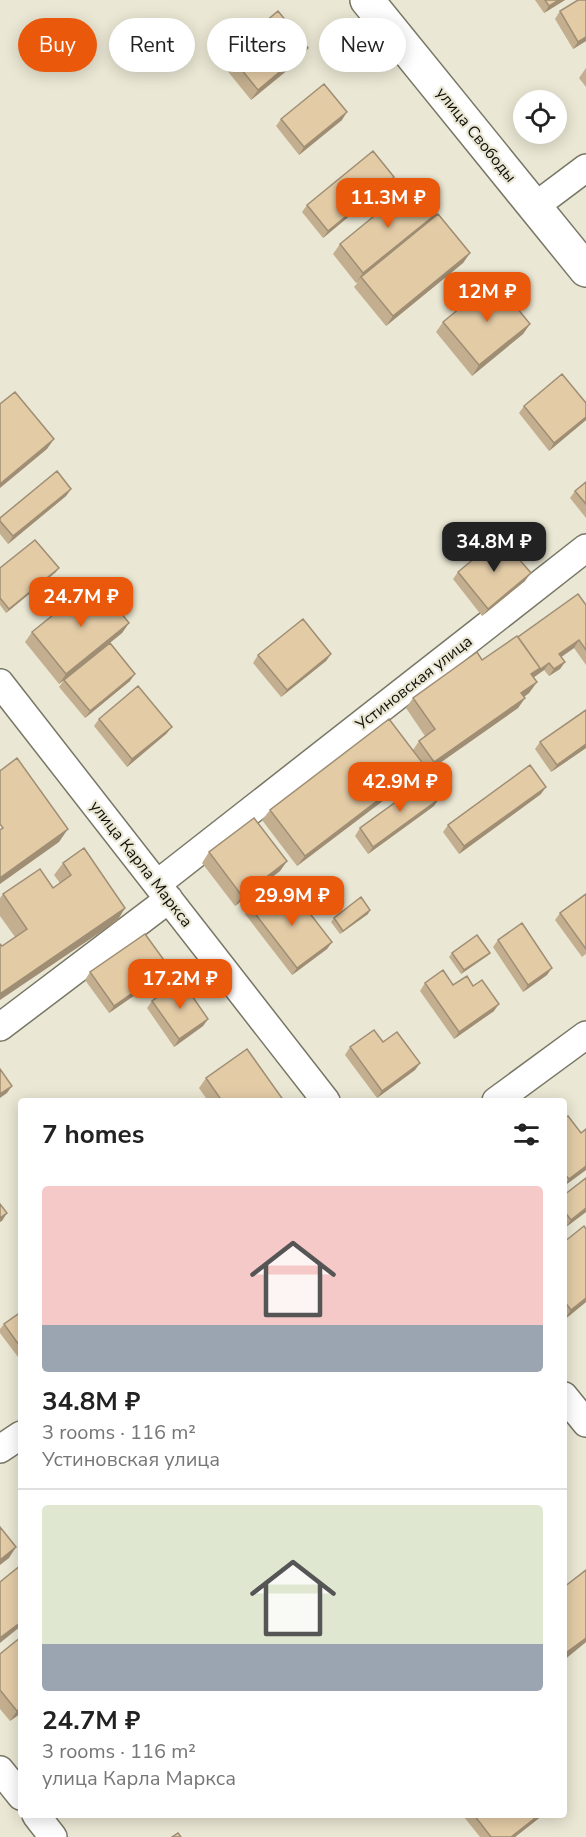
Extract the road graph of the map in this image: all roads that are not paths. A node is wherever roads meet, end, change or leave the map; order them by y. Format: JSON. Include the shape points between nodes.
{"nodes":[{"id":1,"x":367,"y":0,"type":"edge"},
{"id":2,"x":586,"y":168,"type":"edge"},
{"id":3,"x":534,"y":207,"type":"junction"},
{"id":4,"x":586,"y":270,"type":"edge"},
{"id":5,"x":586,"y":548,"type":"edge"},
{"id":6,"x":0,"y":683,"type":"edge"},
{"id":7,"x":163,"y":892,"type":"junction"},
{"id":8,"x":0,"y":1027,"type":"edge"},
{"id":9,"x":586,"y":1035,"type":"edge"},
{"id":10,"x":324,"y":1098,"type":"edge"},
{"id":11,"x":500,"y":1098,"type":"edge"},
{"id":12,"x":567,"y":1400,"type":"edge"},
{"id":13,"x":586,"y":1423,"type":"edge"},
{"id":14,"x":18,"y":1437,"type":"edge"},
{"id":15,"x":0,"y":1449,"type":"edge"},
{"id":16,"x":0,"y":1770,"type":"edge"},
{"id":17,"x":18,"y":1792,"type":"edge"},
{"id":18,"x":38,"y":1818,"type":"edge"},
{"id":19,"x":53,"y":1837,"type":"edge"}],
"edges":[{"from":1,"to":3,"type":"main road","name":"улица Свободы"},
{"from":2,"to":3,"type":"street"},
{"from":3,"to":4,"type":"main road","name":"улица Свободы"},
{"from":5,"to":7,"type":"street","name":"Устиновская улица"},
{"from":6,"to":7,"type":"street","name":"улица Карла Маркса"},
{"from":7,"to":8,"type":"street","name":"Устиновская улица"},
{"from":7,"to":10,"type":"street","name":"улица Карла Маркса"},
{"from":9,"to":11,"type":"street"},
{"from":12,"to":13,"type":"street"},
{"from":14,"to":15,"type":"street"},
{"from":16,"to":17,"type":"street"},
{"from":18,"to":19,"type":"street"}]}
